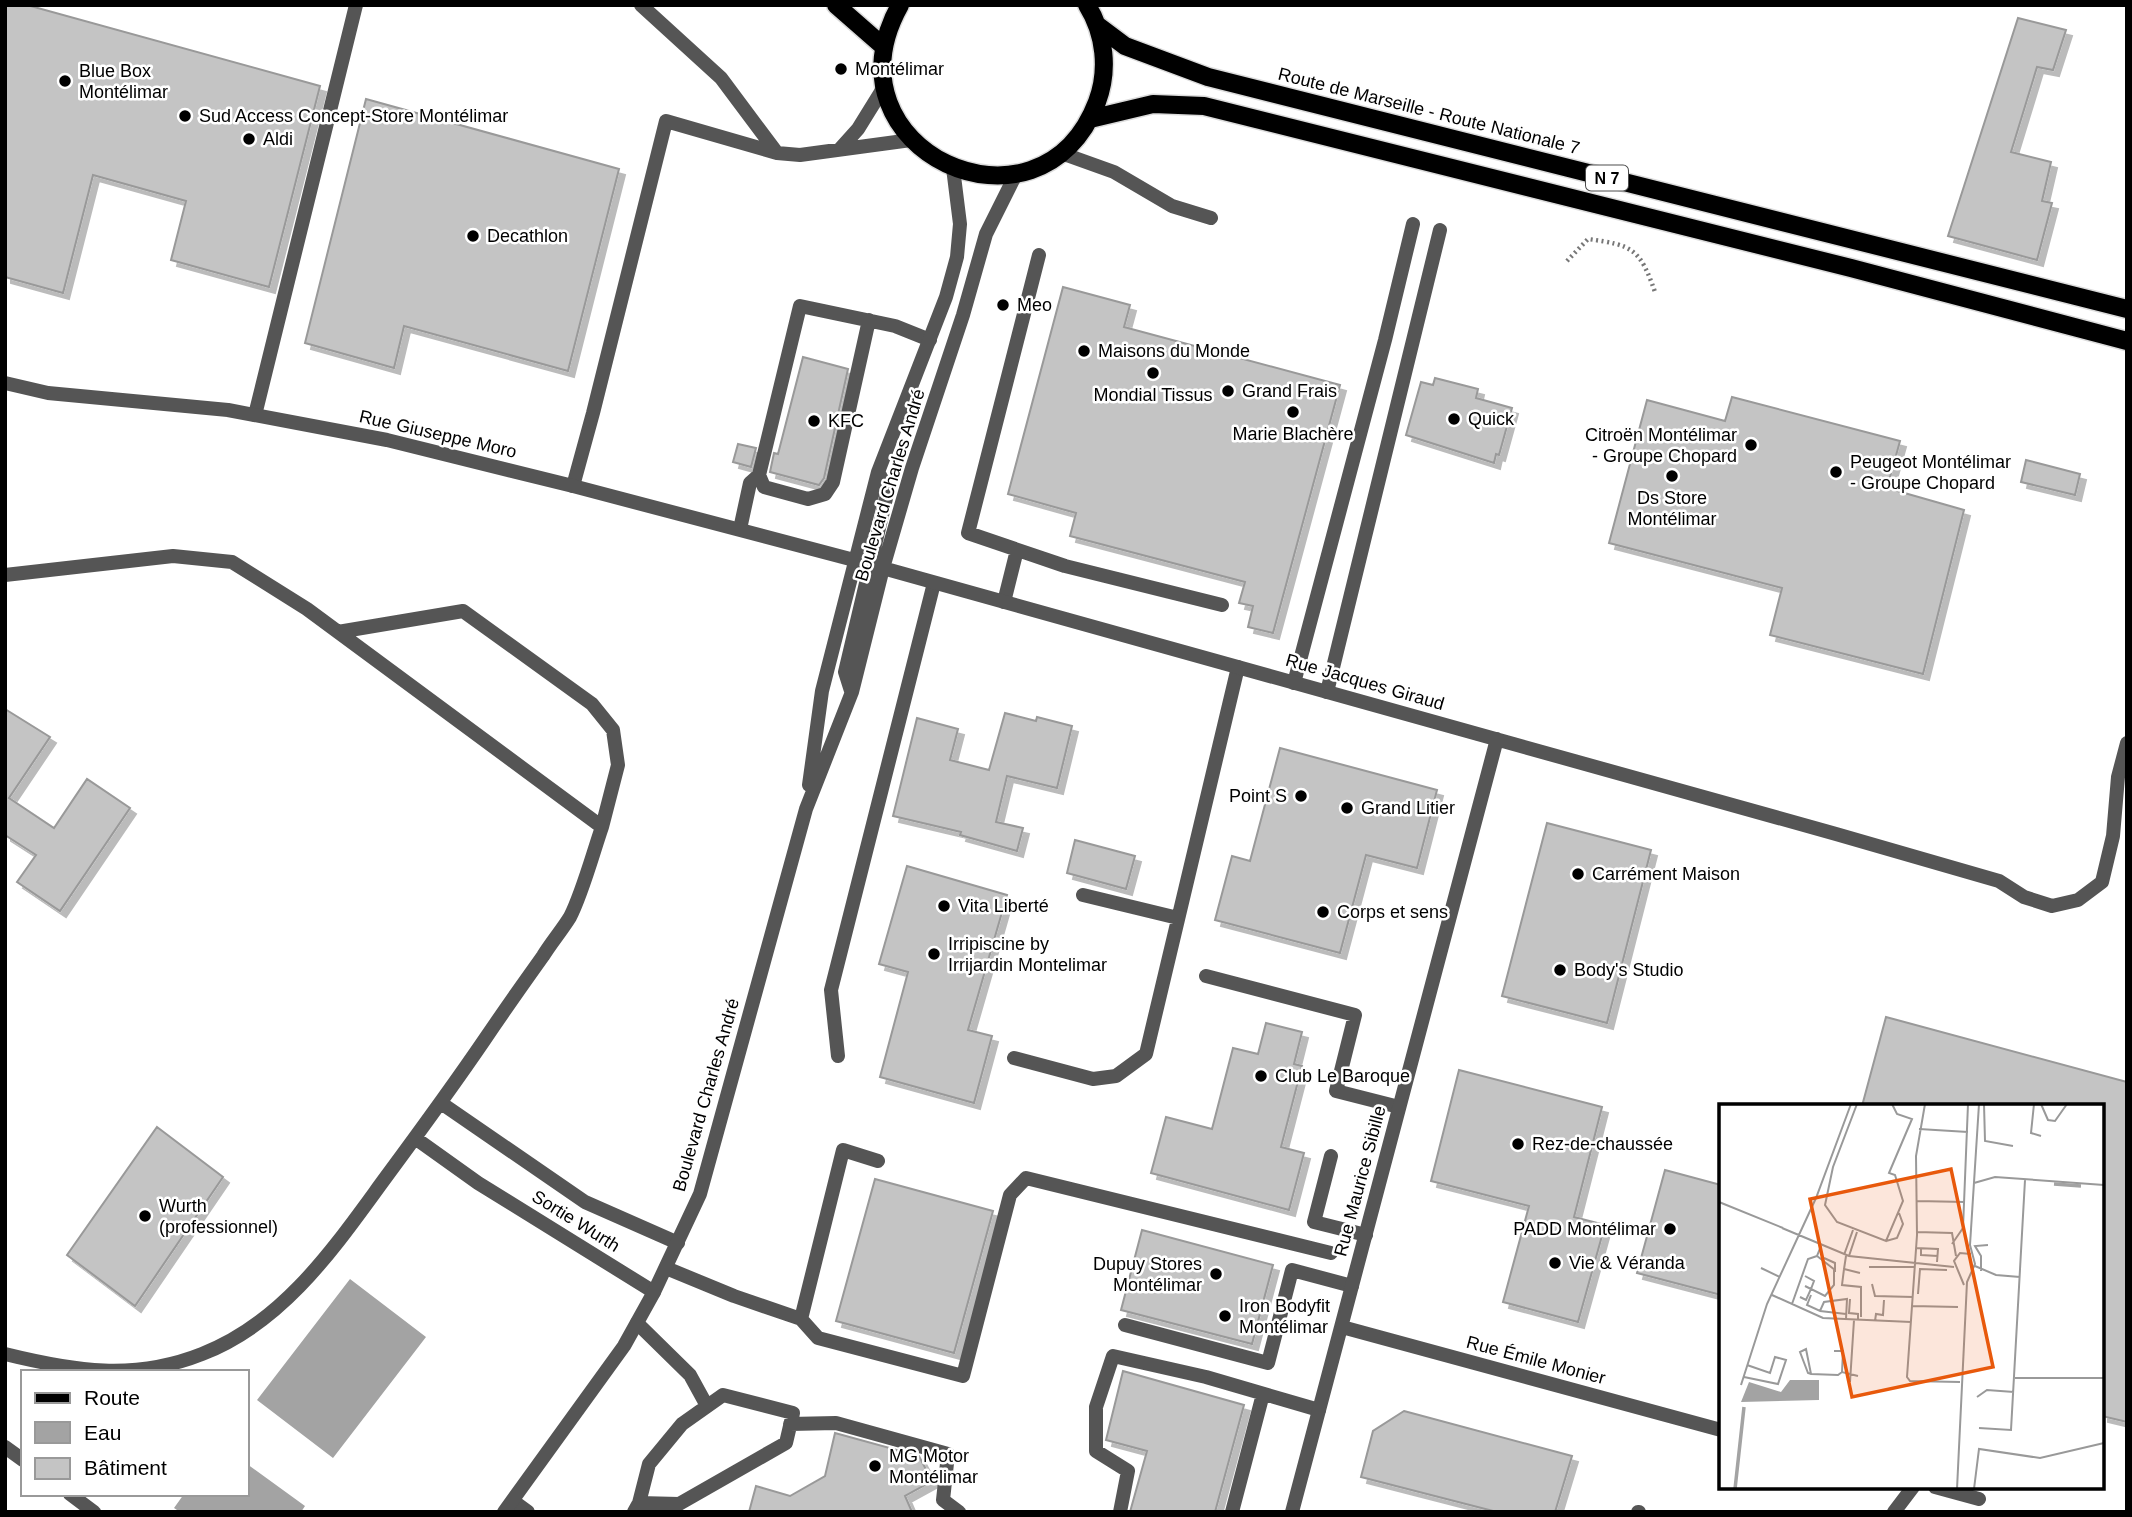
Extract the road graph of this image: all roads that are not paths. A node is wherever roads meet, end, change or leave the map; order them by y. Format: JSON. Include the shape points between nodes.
{"nodes":[{"id":1,"x":356,"y":5,"type":"edge"},
{"id":2,"x":641,"y":5,"type":"edge"},
{"id":3,"x":836,"y":5,"type":"edge"},
{"id":4,"x":900,"y":5,"type":"edge"},
{"id":5,"x":1087,"y":5,"type":"edge"},
{"id":6,"x":1097,"y":25,"type":"junction"},
{"id":7,"x":884,"y":47,"type":"junction"},
{"id":8,"x":884,"y":87,"type":"junction"},
{"id":9,"x":1090,"y":119,"type":"junction"},
{"id":10,"x":911,"y":140,"type":"junction"},
{"id":11,"x":840,"y":149,"type":"junction"},
{"id":12,"x":777,"y":153,"type":"junction"},
{"id":13,"x":1061,"y":153,"type":"junction"},
{"id":14,"x":953,"y":168,"type":"junction"},
{"id":15,"x":1016,"y":174,"type":"junction"},
{"id":16,"x":1211,"y":218,"type":"dead end"},
{"id":17,"x":1413,"y":223,"type":"dead end"},
{"id":18,"x":1440,"y":230,"type":"dead end"},
{"id":19,"x":1039,"y":255,"type":"dead end"},
{"id":20,"x":2127,"y":309,"type":"edge"},
{"id":21,"x":869,"y":320,"type":"junction"},
{"id":22,"x":930,"y":340,"type":"junction"},
{"id":23,"x":2127,"y":341,"type":"edge"},
{"id":24,"x":5,"y":383,"type":"edge"},
{"id":25,"x":255,"y":415,"type":"junction"},
{"id":26,"x":878,"y":472,"type":"junction"},
{"id":27,"x":759,"y":475,"type":"junction"},
{"id":28,"x":573,"y":486,"type":"junction"},
{"id":29,"x":740,"y":529,"type":"junction"},
{"id":30,"x":1017,"y":550,"type":"junction"},
{"id":31,"x":854,"y":560,"type":"junction"},
{"id":32,"x":876,"y":567,"type":"junction"},
{"id":33,"x":5,"y":575,"type":"edge"},
{"id":34,"x":934,"y":583,"type":"junction"},
{"id":35,"x":1004,"y":602,"type":"junction"},
{"id":36,"x":1222,"y":605,"type":"dead end"},
{"id":37,"x":338,"y":632,"type":"junction"},
{"id":38,"x":1238,"y":667,"type":"junction"},
{"id":39,"x":1294,"y":682,"type":"junction"},
{"id":40,"x":1327,"y":692,"type":"junction"},
{"id":41,"x":1497,"y":739,"type":"junction"},
{"id":42,"x":2127,"y":743,"type":"edge"},
{"id":43,"x":806,"y":809,"type":"junction"},
{"id":44,"x":602,"y":827,"type":"junction"},
{"id":45,"x":1083,"y":895,"type":"dead end"},
{"id":46,"x":1178,"y":918,"type":"junction"},
{"id":47,"x":1206,"y":976,"type":"dead end"},
{"id":48,"x":838,"y":1056,"type":"dead end"},
{"id":49,"x":1014,"y":1058,"type":"dead end"},
{"id":50,"x":441,"y":1103,"type":"junction"},
{"id":51,"x":1399,"y":1107,"type":"junction"},
{"id":52,"x":415,"y":1138,"type":"junction"},
{"id":53,"x":1331,"y":1156,"type":"dead end"},
{"id":54,"x":878,"y":1161,"type":"dead end"},
{"id":55,"x":1366,"y":1235,"type":"junction"},
{"id":56,"x":678,"y":1243,"type":"junction"},
{"id":57,"x":1331,"y":1253,"type":"dead end"},
{"id":58,"x":666,"y":1268,"type":"junction"},
{"id":59,"x":1352,"y":1286,"type":"junction"},
{"id":60,"x":654,"y":1292,"type":"junction"},
{"id":61,"x":801,"y":1319,"type":"junction"},
{"id":62,"x":636,"y":1323,"type":"junction"},
{"id":63,"x":1125,"y":1325,"type":"dead end"},
{"id":64,"x":1342,"y":1327,"type":"junction"},
{"id":65,"x":5,"y":1354,"type":"edge"},
{"id":66,"x":87,"y":1370,"type":"edge"},
{"id":67,"x":145,"y":1370,"type":"edge"},
{"id":68,"x":1263,"y":1394,"type":"junction"},
{"id":69,"x":707,"y":1406,"type":"junction"},
{"id":70,"x":1319,"y":1410,"type":"junction"},
{"id":71,"x":790,"y":1424,"type":"junction"},
{"id":72,"x":1719,"y":1429,"type":"edge"},
{"id":73,"x":5,"y":1447,"type":"edge"},
{"id":74,"x":21,"y":1459,"type":"edge"},
{"id":75,"x":1911,"y":1489,"type":"edge"},
{"id":76,"x":1942,"y":1489,"type":"edge"},
{"id":77,"x":73,"y":1496,"type":"edge"},
{"id":78,"x":1979,"y":1499,"type":"dead end"},
{"id":79,"x":509,"y":1506,"type":"edge"},
{"id":80,"x":636,"y":1508,"type":"edge"},
{"id":81,"x":94,"y":1512,"type":"edge"},
{"id":82,"x":528,"y":1512,"type":"edge"},
{"id":83,"x":959,"y":1512,"type":"edge"},
{"id":84,"x":1120,"y":1512,"type":"edge"},
{"id":85,"x":1231,"y":1512,"type":"edge"},
{"id":86,"x":1293,"y":1512,"type":"edge"},
{"id":87,"x":1894,"y":1512,"type":"edge"}],
"edges":[{"from":1,"to":25,"type":"street"},
{"from":2,"to":12,"type":"street","via":[[721,78]]},
{"from":3,"to":7,"type":"main road"},
{"from":4,"to":7,"type":"main road"},
{"from":5,"to":6,"type":"main road"},
{"from":6,"to":9,"type":"main road","via":[[1105,57],[1102,89]]},
{"from":6,"to":20,"type":"main road","name":"Route de Marseille - Route Nationale 7","number":"N 7","via":[[1125,46],[1208,77]]},
{"from":7,"to":8,"type":"main road"},
{"from":8,"to":10,"type":"main road"},
{"from":8,"to":11,"type":"street","via":[[858,130]]},
{"from":9,"to":13,"type":"main road"},
{"from":9,"to":23,"type":"main road","number":"N 7","via":[[1153,104],[1204,106]]},
{"from":10,"to":11,"type":"street"},
{"from":10,"to":14,"type":"main road"},
{"from":11,"to":12,"type":"street"},
{"from":12,"to":28,"type":"street","via":[[666,121]]},
{"from":13,"to":15,"type":"main road"},
{"from":13,"to":16,"type":"street","via":[[1114,172],[1171,206]]},
{"from":14,"to":15,"type":"main road","via":[[985,175]]},
{"from":14,"to":22,"type":"street","name":"Boulevard Charles André","via":[[960,225],[957,257]]},
{"from":15,"to":32,"type":"street","name":"Boulevard Charles André","via":[[986,234],[963,315]]},
{"from":17,"to":39,"type":"street"},
{"from":18,"to":40,"type":"street"},
{"from":19,"to":30,"type":"street","via":[[968,533]]},
{"from":21,"to":22,"type":"street"},
{"from":21,"to":27,"type":"street","via":[[800,306]]},
{"from":21,"to":27,"type":"street","via":[[833,482],[825,494],[808,499],[764,488]]},
{"from":22,"to":26,"type":"street","name":"Boulevard Charles André"},
{"from":24,"to":25,"type":"street","name":"Rue Giuseppe Moro","via":[[48,393]]},
{"from":25,"to":28,"type":"street","name":"Rue Giuseppe Moro","via":[[387,440]]},
{"from":26,"to":31,"type":"street","name":"Boulevard Charles André"},
{"from":26,"to":32,"type":"street","via":[[888,490]]},
{"from":27,"to":29,"type":"street","via":[[751,483]]},
{"from":28,"to":29,"type":"street","name":"Rue Giuseppe Moro"},
{"from":29,"to":31,"type":"street","name":"Rue Giuseppe Moro"},
{"from":30,"to":35,"type":"street"},
{"from":30,"to":36,"type":"street"},
{"from":31,"to":32,"type":"street","name":"Rue Giuseppe Moro"},
{"from":31,"to":43,"type":"street","name":"Boulevard Charles André","via":[[822,691]]},
{"from":32,"to":34,"type":"street","name":"Rue Jacques Giraud"},
{"from":32,"to":43,"type":"street","name":"Boulevard Charles André","via":[[852,692]]},
{"from":33,"to":37,"type":"street","via":[[173,556],[232,562]]},
{"from":34,"to":35,"type":"street","name":"Rue Jacques Giraud"},
{"from":34,"to":48,"type":"street","via":[[831,990]]},
{"from":35,"to":38,"type":"street","name":"Rue Jacques Giraud"},
{"from":37,"to":44,"type":"street"},
{"from":37,"to":44,"type":"street","via":[[463,611],[592,704],[613,730],[618,765]]},
{"from":38,"to":39,"type":"street","name":"Rue Jacques Giraud"},
{"from":38,"to":46,"type":"street"},
{"from":39,"to":40,"type":"street","name":"Rue Jacques Giraud"},
{"from":40,"to":41,"type":"street","name":"Rue Jacques Giraud"},
{"from":41,"to":42,"type":"street","name":"Rue Jacques Giraud","via":[[1999,881],[2024,897],[2052,906],[2078,901],[2102,882]]},
{"from":41,"to":51,"type":"street","name":"Rue Maurice Sibille"},
{"from":43,"to":56,"type":"street","name":"Boulevard Charles André","via":[[700,1194]]},
{"from":44,"to":50,"type":"street","via":[[570,915]]},
{"from":45,"to":46,"type":"street"},
{"from":46,"to":49,"type":"street","via":[[1146,1054],[1116,1076],[1093,1079]]},
{"from":47,"to":51,"type":"street","via":[[1355,1015],[1336,1091]]},
{"from":50,"to":52,"type":"street"},
{"from":50,"to":56,"type":"street","via":[[585,1202]]},
{"from":51,"to":55,"type":"street","name":"Rue Maurice Sibille"},
{"from":52,"to":60,"type":"street","name":"Sortie Wurth"},
{"from":52,"to":67,"type":"street","via":[[304,1284],[250,1330],[205,1353]]},
{"from":53,"to":55,"type":"street","via":[[1314,1222]]},
{"from":54,"to":61,"type":"street","via":[[844,1150]]},
{"from":55,"to":59,"type":"street","name":"Rue Maurice Sibille"},
{"from":56,"to":58,"type":"street","name":"Boulevard Charles André"},
{"from":57,"to":61,"type":"street","via":[[1026,1178],[1010,1195],[963,1376],[818,1338]]},
{"from":58,"to":60,"type":"street","name":"Boulevard Charles André"},
{"from":58,"to":61,"type":"street"},
{"from":59,"to":63,"type":"street","via":[[1292,1270],[1268,1363]]},
{"from":59,"to":64,"type":"street","name":"Rue Maurice Sibille"},
{"from":60,"to":62,"type":"street","name":"Boulevard Charles André"},
{"from":62,"to":69,"type":"street","via":[[690,1375]]},
{"from":62,"to":79,"type":"street","name":"Boulevard Charles André"},
{"from":64,"to":70,"type":"street","name":"Rue Maurice Sibille"},
{"from":64,"to":72,"type":"street","name":"Rue Émile Monier"},
{"from":65,"to":66,"type":"street"},
{"from":68,"to":70,"type":"street"},
{"from":68,"to":84,"type":"street","via":[[1113,1356],[1096,1407],[1096,1451],[1128,1471]]},
{"from":68,"to":85,"type":"street"},
{"from":69,"to":71,"type":"street","via":[[723,1395],[793,1413]]},
{"from":69,"to":80,"type":"street","via":[[682,1424],[649,1464]]},
{"from":70,"to":86,"type":"street","name":"Rue Maurice Sibille"},
{"from":71,"to":80,"type":"street","via":[[786,1443],[679,1504]]},
{"from":71,"to":83,"type":"street","via":[[836,1423],[948,1454],[943,1500]]},
{"from":73,"to":74,"type":"street"},
{"from":75,"to":87,"type":"street"},
{"from":76,"to":78,"type":"street"},
{"from":77,"to":81,"type":"street"},
{"from":79,"to":82,"type":"street"}]}
